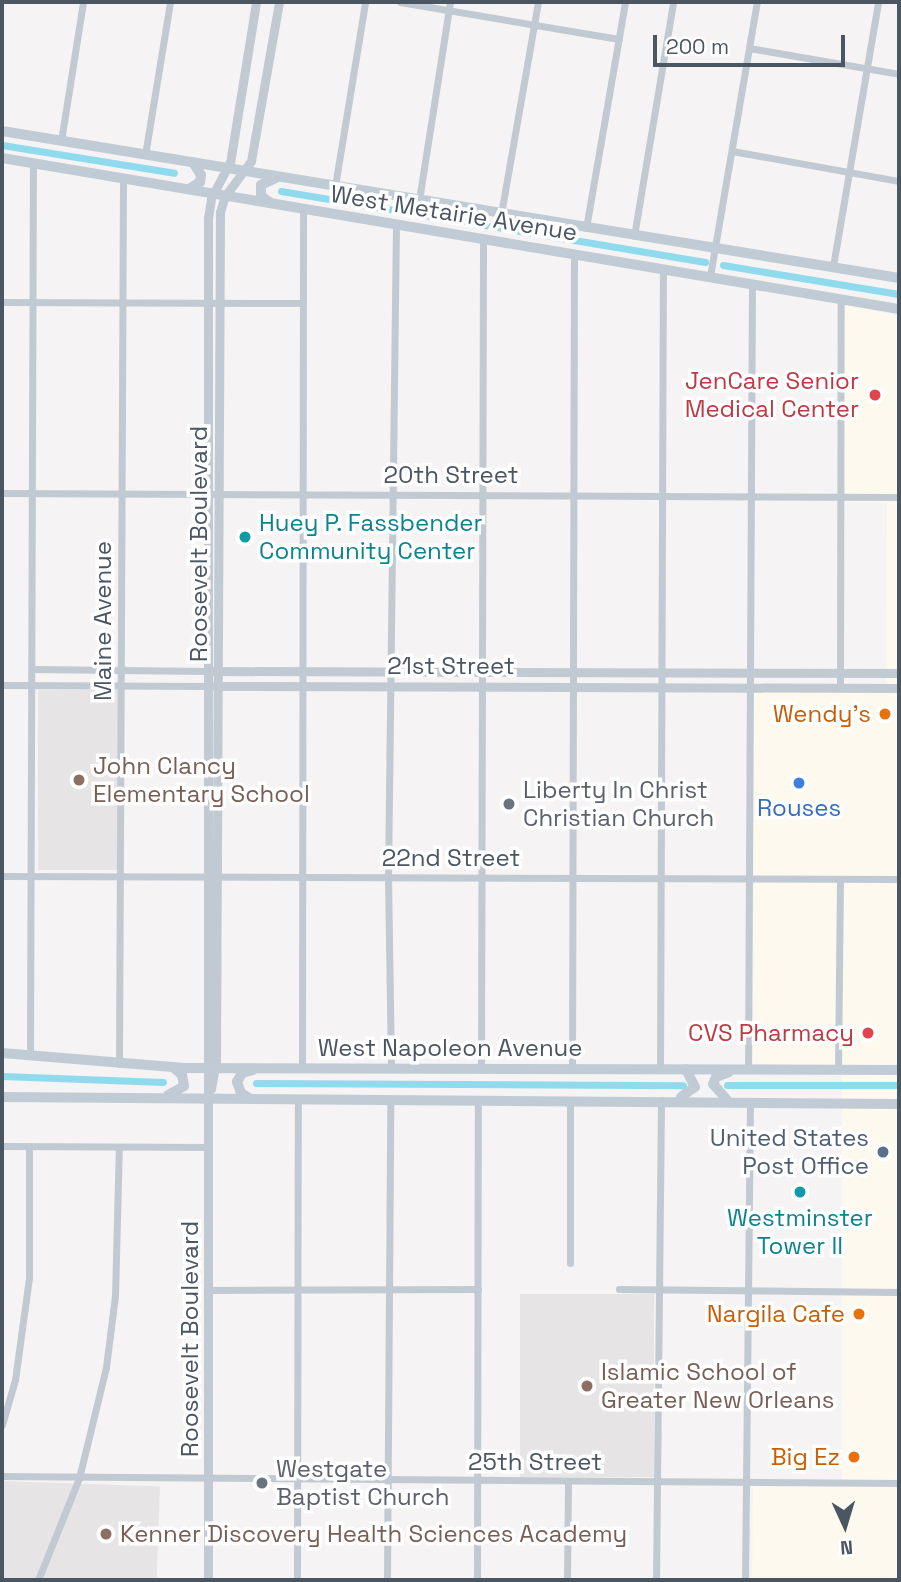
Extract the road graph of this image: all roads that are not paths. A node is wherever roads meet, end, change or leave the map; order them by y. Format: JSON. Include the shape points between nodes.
{"nodes":[{"id":1,"x":83,"y":2,"type":"edge"},
{"id":2,"x":170,"y":2,"type":"edge"},
{"id":3,"x":256,"y":2,"type":"edge"},
{"id":4,"x":279,"y":2,"type":"edge"},
{"id":5,"x":365,"y":2,"type":"edge"},
{"id":6,"x":400,"y":2,"type":"edge"},
{"id":7,"x":538,"y":2,"type":"edge"},
{"id":8,"x":625,"y":2,"type":"edge"},
{"id":9,"x":673,"y":2,"type":"edge"},
{"id":10,"x":757,"y":2,"type":"edge"},
{"id":11,"x":878,"y":2,"type":"edge"},
{"id":12,"x":450,"y":6,"type":"edge"},
{"id":13,"x":533,"y":24,"type":"junction"},
{"id":14,"x":619,"y":39,"type":"junction"},
{"id":15,"x":749,"y":48,"type":"junction"},
{"id":16,"x":867,"y":69,"type":"junction"},
{"id":17,"x":899,"y":74,"type":"edge"},
{"id":18,"x":2,"y":131,"type":"edge"},
{"id":19,"x":61,"y":141,"type":"junction"},
{"id":20,"x":732,"y":151,"type":"junction"},
{"id":21,"x":145,"y":155,"type":"junction"},
{"id":22,"x":2,"y":158,"type":"edge"},
{"id":23,"x":193,"y":162,"type":"junction"},
{"id":24,"x":33,"y":164,"type":"junction"},
{"id":25,"x":229,"y":168,"type":"junction"},
{"id":26,"x":245,"y":171,"type":"junction"},
{"id":27,"x":850,"y":172,"type":"junction"},
{"id":28,"x":283,"y":177,"type":"junction"},
{"id":29,"x":123,"y":179,"type":"junction"},
{"id":30,"x":899,"y":181,"type":"edge"},
{"id":31,"x":335,"y":186,"type":"junction"},
{"id":32,"x":185,"y":189,"type":"junction"},
{"id":33,"x":213,"y":194,"type":"junction"},
{"id":34,"x":225,"y":196,"type":"junction"},
{"id":35,"x":419,"y":200,"type":"junction"},
{"id":36,"x":274,"y":204,"type":"junction"},
{"id":37,"x":303,"y":209,"type":"junction"},
{"id":38,"x":501,"y":214,"type":"junction"},
{"id":39,"x":396,"y":224,"type":"junction"},
{"id":40,"x":586,"y":228,"type":"junction"},
{"id":41,"x":634,"y":236,"type":"junction"},
{"id":42,"x":483,"y":239,"type":"junction"},
{"id":43,"x":716,"y":248,"type":"junction"},
{"id":44,"x":573,"y":254,"type":"junction"},
{"id":45,"x":833,"y":266,"type":"junction"},
{"id":46,"x":663,"y":268,"type":"junction"},
{"id":47,"x":710,"y":276,"type":"junction"},
{"id":48,"x":899,"y":278,"type":"edge"},
{"id":49,"x":752,"y":283,"type":"junction"},
{"id":50,"x":841,"y":298,"type":"junction"},
{"id":51,"x":2,"y":302,"type":"edge"},
{"id":52,"x":33,"y":302,"type":"junction"},
{"id":53,"x":122,"y":302,"type":"junction"},
{"id":54,"x":208,"y":303,"type":"junction"},
{"id":55,"x":220,"y":303,"type":"junction"},
{"id":56,"x":302,"y":303,"type":"junction"},
{"id":57,"x":899,"y":309,"type":"edge"},
{"id":58,"x":2,"y":493,"type":"edge"},
{"id":59,"x":206,"y":493,"type":"junction"},
{"id":60,"x":33,"y":494,"type":"junction"},
{"id":61,"x":123,"y":494,"type":"junction"},
{"id":62,"x":219,"y":494,"type":"junction"},
{"id":63,"x":303,"y":494,"type":"junction"},
{"id":64,"x":392,"y":494,"type":"junction"},
{"id":65,"x":483,"y":495,"type":"junction"},
{"id":66,"x":572,"y":495,"type":"junction"},
{"id":67,"x":661,"y":496,"type":"junction"},
{"id":68,"x":750,"y":496,"type":"junction"},
{"id":69,"x":839,"y":497,"type":"junction"},
{"id":70,"x":899,"y":497,"type":"edge"},
{"id":71,"x":33,"y":669,"type":"junction"},
{"id":72,"x":122,"y":670,"type":"junction"},
{"id":73,"x":206,"y":671,"type":"junction"},
{"id":74,"x":217,"y":671,"type":"junction"},
{"id":75,"x":302,"y":671,"type":"junction"},
{"id":76,"x":391,"y":671,"type":"junction"},
{"id":77,"x":482,"y":671,"type":"junction"},
{"id":78,"x":571,"y":671,"type":"junction"},
{"id":79,"x":660,"y":671,"type":"junction"},
{"id":80,"x":749,"y":672,"type":"junction"},
{"id":81,"x":840,"y":673,"type":"junction"},
{"id":82,"x":899,"y":673,"type":"edge"},
{"id":83,"x":33,"y":684,"type":"junction"},
{"id":84,"x":122,"y":684,"type":"junction"},
{"id":85,"x":2,"y":685,"type":"edge"},
{"id":86,"x":301,"y":685,"type":"junction"},
{"id":87,"x":391,"y":685,"type":"junction"},
{"id":88,"x":206,"y":686,"type":"junction"},
{"id":89,"x":218,"y":686,"type":"junction"},
{"id":90,"x":482,"y":686,"type":"junction"},
{"id":91,"x":571,"y":686,"type":"junction"},
{"id":92,"x":660,"y":687,"type":"junction"},
{"id":93,"x":748,"y":687,"type":"junction"},
{"id":94,"x":840,"y":688,"type":"junction"},
{"id":95,"x":899,"y":688,"type":"edge"},
{"id":96,"x":2,"y":876,"type":"edge"},
{"id":97,"x":32,"y":876,"type":"junction"},
{"id":98,"x":121,"y":876,"type":"junction"},
{"id":99,"x":205,"y":876,"type":"junction"},
{"id":100,"x":217,"y":877,"type":"junction"},
{"id":101,"x":301,"y":877,"type":"junction"},
{"id":102,"x":388,"y":878,"type":"junction"},
{"id":103,"x":479,"y":878,"type":"junction"},
{"id":104,"x":571,"y":878,"type":"junction"},
{"id":105,"x":660,"y":878,"type":"junction"},
{"id":106,"x":749,"y":878,"type":"junction"},
{"id":107,"x":840,"y":879,"type":"junction"},
{"id":108,"x":899,"y":879,"type":"edge"},
{"id":109,"x":2,"y":1053,"type":"edge"},
{"id":110,"x":30,"y":1053,"type":"junction"},
{"id":111,"x":119,"y":1064,"type":"junction"},
{"id":112,"x":173,"y":1068,"type":"junction"},
{"id":113,"x":210,"y":1068,"type":"junction"},
{"id":114,"x":260,"y":1068,"type":"junction"},
{"id":115,"x":391,"y":1068,"type":"junction"},
{"id":116,"x":302,"y":1069,"type":"junction"},
{"id":117,"x":481,"y":1069,"type":"junction"},
{"id":118,"x":572,"y":1069,"type":"junction"},
{"id":119,"x":660,"y":1069,"type":"junction"},
{"id":120,"x":687,"y":1069,"type":"junction"},
{"id":121,"x":737,"y":1069,"type":"junction"},
{"id":122,"x":748,"y":1069,"type":"junction"},
{"id":123,"x":838,"y":1070,"type":"junction"},
{"id":124,"x":898,"y":1070,"type":"edge"},
{"id":125,"x":2,"y":1097,"type":"edge"},
{"id":126,"x":161,"y":1097,"type":"junction"},
{"id":127,"x":210,"y":1098,"type":"junction"},
{"id":128,"x":249,"y":1098,"type":"junction"},
{"id":129,"x":299,"y":1098,"type":"junction"},
{"id":130,"x":390,"y":1099,"type":"junction"},
{"id":131,"x":478,"y":1100,"type":"junction"},
{"id":132,"x":570,"y":1100,"type":"junction"},
{"id":133,"x":661,"y":1100,"type":"junction"},
{"id":134,"x":674,"y":1100,"type":"junction"},
{"id":135,"x":728,"y":1101,"type":"junction"},
{"id":136,"x":750,"y":1101,"type":"junction"},
{"id":137,"x":897,"y":1103,"type":"edge"},
{"id":138,"x":2,"y":1146,"type":"edge"},
{"id":139,"x":29,"y":1146,"type":"junction"},
{"id":140,"x":119,"y":1147,"type":"junction"},
{"id":141,"x":209,"y":1147,"type":"junction"},
{"id":142,"x":570,"y":1263,"type":"dead end"},
{"id":143,"x":299,"y":1288,"type":"junction"},
{"id":144,"x":389,"y":1289,"type":"junction"},
{"id":145,"x":478,"y":1289,"type":"junction"},
{"id":146,"x":619,"y":1289,"type":"dead end"},
{"id":147,"x":658,"y":1289,"type":"junction"},
{"id":148,"x":209,"y":1290,"type":"junction"},
{"id":149,"x":746,"y":1290,"type":"junction"},
{"id":150,"x":899,"y":1292,"type":"edge"},
{"id":151,"x":2,"y":1425,"type":"edge"},
{"id":152,"x":2,"y":1476,"type":"edge"},
{"id":153,"x":79,"y":1478,"type":"junction"},
{"id":154,"x":209,"y":1480,"type":"junction"},
{"id":155,"x":298,"y":1480,"type":"junction"},
{"id":156,"x":388,"y":1481,"type":"junction"},
{"id":157,"x":478,"y":1481,"type":"junction"},
{"id":158,"x":568,"y":1482,"type":"junction"},
{"id":159,"x":657,"y":1482,"type":"junction"},
{"id":160,"x":746,"y":1482,"type":"junction"},
{"id":161,"x":899,"y":1483,"type":"edge"},
{"id":162,"x":38,"y":1580,"type":"edge"},
{"id":163,"x":208,"y":1580,"type":"edge"},
{"id":164,"x":297,"y":1580,"type":"edge"},
{"id":165,"x":387,"y":1580,"type":"edge"},
{"id":166,"x":477,"y":1580,"type":"edge"},
{"id":167,"x":567,"y":1580,"type":"edge"},
{"id":168,"x":656,"y":1580,"type":"edge"},
{"id":169,"x":745,"y":1580,"type":"edge"}],
"edges":[{"from":1,"to":19,"type":"street"},
{"from":2,"to":21,"type":"street"},
{"from":3,"to":25,"type":"street","name":"Roosevelt Boulevard"},
{"from":4,"to":26,"type":"street","via":[[259,121]]},
{"from":5,"to":31,"type":"street"},
{"from":6,"to":12,"type":"street"},
{"from":7,"to":13,"type":"street"},
{"from":8,"to":14,"type":"street"},
{"from":9,"to":41,"type":"street"},
{"from":10,"to":15,"type":"street"},
{"from":11,"to":16,"type":"street"},
{"from":12,"to":13,"type":"street"},
{"from":12,"to":35,"type":"street"},
{"from":13,"to":14,"type":"street"},
{"from":13,"to":38,"type":"street"},
{"from":14,"to":40,"type":"street"},
{"from":15,"to":16,"type":"street"},
{"from":15,"to":20,"type":"street"},
{"from":16,"to":17,"type":"street"},
{"from":16,"to":27,"type":"street"},
{"from":18,"to":19,"type":"main road","name":"West Metairie Avenue"},
{"from":19,"to":21,"type":"main road","name":"West Metairie Avenue"},
{"from":20,"to":27,"type":"street"},
{"from":20,"to":43,"type":"street"},
{"from":21,"to":23,"type":"main road","name":"West Metairie Avenue"},
{"from":22,"to":24,"type":"main road","name":"West Metairie Avenue"},
{"from":23,"to":25,"type":"main road","name":"West Metairie Avenue"},
{"from":23,"to":32,"type":"main road","via":[[200,169],[200,183]]},
{"from":24,"to":29,"type":"main road","name":"West Metairie Avenue"},
{"from":24,"to":52,"type":"street"},
{"from":25,"to":26,"type":"main road","name":"West Metairie Avenue"},
{"from":25,"to":33,"type":"street","name":"Roosevelt Boulevard"},
{"from":26,"to":28,"type":"main road","name":"West Metairie Avenue"},
{"from":26,"to":34,"type":"street"},
{"from":27,"to":30,"type":"street"},
{"from":27,"to":45,"type":"street"},
{"from":28,"to":31,"type":"main road","name":"West Metairie Avenue"},
{"from":28,"to":36,"type":"main road","via":[[269,178],[261,185],[261,196]]},
{"from":29,"to":32,"type":"main road","name":"West Metairie Avenue"},
{"from":29,"to":53,"type":"street","name":"Maine Avenue"},
{"from":31,"to":35,"type":"main road","name":"West Metairie Avenue"},
{"from":32,"to":33,"type":"main road","name":"West Metairie Avenue"},
{"from":33,"to":34,"type":"main road","name":"West Metairie Avenue"},
{"from":33,"to":54,"type":"street","name":"Roosevelt Boulevard","via":[[208,213]]},
{"from":34,"to":36,"type":"main road","name":"West Metairie Avenue"},
{"from":34,"to":55,"type":"street","name":"Roosevelt Boulevard","via":[[220,212]]},
{"from":35,"to":38,"type":"main road","name":"West Metairie Avenue"},
{"from":36,"to":37,"type":"main road","name":"West Metairie Avenue"},
{"from":37,"to":39,"type":"main road","name":"West Metairie Avenue"},
{"from":37,"to":56,"type":"street"},
{"from":38,"to":40,"type":"main road","name":"West Metairie Avenue"},
{"from":39,"to":42,"type":"main road","name":"West Metairie Avenue"},
{"from":39,"to":64,"type":"street"},
{"from":40,"to":41,"type":"main road","name":"West Metairie Avenue"},
{"from":41,"to":43,"type":"main road","name":"West Metairie Avenue"},
{"from":42,"to":44,"type":"main road","name":"West Metairie Avenue"},
{"from":42,"to":65,"type":"street"},
{"from":43,"to":45,"type":"main road","name":"West Metairie Avenue"},
{"from":43,"to":47,"type":"street"},
{"from":44,"to":46,"type":"main road","name":"West Metairie Avenue"},
{"from":44,"to":66,"type":"street"},
{"from":45,"to":48,"type":"main road","name":"West Metairie Avenue"},
{"from":46,"to":47,"type":"main road","name":"West Metairie Avenue"},
{"from":46,"to":67,"type":"street"},
{"from":47,"to":49,"type":"main road","name":"West Metairie Avenue"},
{"from":49,"to":50,"type":"main road","name":"West Metairie Avenue"},
{"from":49,"to":68,"type":"street"},
{"from":50,"to":57,"type":"main road","name":"West Metairie Avenue"},
{"from":50,"to":69,"type":"street"},
{"from":51,"to":52,"type":"street"},
{"from":52,"to":53,"type":"street"},
{"from":52,"to":60,"type":"street"},
{"from":53,"to":54,"type":"street"},
{"from":53,"to":61,"type":"street","name":"Maine Avenue"},
{"from":54,"to":55,"type":"street"},
{"from":54,"to":59,"type":"street","name":"Roosevelt Boulevard"},
{"from":55,"to":56,"type":"street"},
{"from":55,"to":62,"type":"street","name":"Roosevelt Boulevard"},
{"from":56,"to":63,"type":"street"},
{"from":58,"to":60,"type":"street","name":"20th Street"},
{"from":59,"to":61,"type":"street","name":"20th Street"},
{"from":59,"to":62,"type":"street","name":"20th Street"},
{"from":59,"to":73,"type":"street","name":"Roosevelt Boulevard"},
{"from":60,"to":61,"type":"street","name":"20th Street"},
{"from":60,"to":71,"type":"street"},
{"from":61,"to":72,"type":"street","name":"Maine Avenue"},
{"from":62,"to":63,"type":"street","name":"20th Street"},
{"from":62,"to":74,"type":"street","name":"Roosevelt Boulevard"},
{"from":63,"to":64,"type":"street","name":"20th Street"},
{"from":63,"to":75,"type":"street"},
{"from":64,"to":65,"type":"street","name":"20th Street"},
{"from":64,"to":76,"type":"street"},
{"from":65,"to":66,"type":"street","name":"20th Street"},
{"from":65,"to":77,"type":"street"},
{"from":66,"to":67,"type":"street","name":"20th Street"},
{"from":66,"to":78,"type":"street"},
{"from":67,"to":68,"type":"street","name":"20th Street"},
{"from":67,"to":79,"type":"street"},
{"from":68,"to":69,"type":"street","name":"20th Street"},
{"from":68,"to":80,"type":"street"},
{"from":69,"to":70,"type":"street","name":"20th Street"},
{"from":69,"to":81,"type":"street"},
{"from":71,"to":72,"type":"street","name":"21st Street"},
{"from":71,"to":83,"type":"street"},
{"from":72,"to":73,"type":"street","name":"21st Street"},
{"from":72,"to":84,"type":"street","name":"Maine Avenue"},
{"from":73,"to":74,"type":"street","name":"21st Street"},
{"from":73,"to":88,"type":"street","name":"Roosevelt Boulevard"},
{"from":74,"to":75,"type":"street","name":"21st Street"},
{"from":74,"to":89,"type":"street","name":"Roosevelt Boulevard"},
{"from":75,"to":76,"type":"street","name":"21st Street"},
{"from":75,"to":86,"type":"street"},
{"from":76,"to":77,"type":"street","name":"21st Street"},
{"from":76,"to":87,"type":"street"},
{"from":77,"to":78,"type":"street","name":"21st Street"},
{"from":77,"to":90,"type":"street"},
{"from":78,"to":79,"type":"street","name":"21st Street"},
{"from":78,"to":91,"type":"street"},
{"from":79,"to":80,"type":"street","name":"21st Street"},
{"from":79,"to":92,"type":"street"},
{"from":80,"to":81,"type":"street","name":"21st Street"},
{"from":80,"to":93,"type":"street"},
{"from":81,"to":82,"type":"street","name":"21st Street"},
{"from":81,"to":94,"type":"street"},
{"from":83,"to":84,"type":"street","name":"21st Street"},
{"from":83,"to":85,"type":"street","name":"21st Street"},
{"from":83,"to":97,"type":"street"},
{"from":84,"to":88,"type":"street","name":"21st Street"},
{"from":84,"to":98,"type":"street","name":"Maine Avenue"},
{"from":86,"to":87,"type":"street","name":"21st Street"},
{"from":86,"to":89,"type":"street","name":"21st Street"},
{"from":86,"to":101,"type":"street"},
{"from":87,"to":90,"type":"street","name":"21st Street"},
{"from":87,"to":102,"type":"street"},
{"from":88,"to":89,"type":"street","name":"21st Street"},
{"from":88,"to":99,"type":"street","name":"Roosevelt Boulevard"},
{"from":89,"to":100,"type":"street","name":"Roosevelt Boulevard"},
{"from":90,"to":91,"type":"street","name":"21st Street"},
{"from":90,"to":103,"type":"street"},
{"from":91,"to":92,"type":"street","name":"21st Street"},
{"from":91,"to":104,"type":"street"},
{"from":92,"to":93,"type":"street","name":"21st Street"},
{"from":92,"to":105,"type":"street"},
{"from":93,"to":94,"type":"street","name":"21st Street"},
{"from":93,"to":106,"type":"street"},
{"from":94,"to":95,"type":"street","name":"21st Street"},
{"from":96,"to":97,"type":"street","name":"22nd Street"},
{"from":97,"to":98,"type":"street","name":"22nd Street"},
{"from":97,"to":110,"type":"street"},
{"from":98,"to":99,"type":"street","name":"22nd Street"},
{"from":98,"to":111,"type":"street","name":"Maine Avenue"},
{"from":99,"to":100,"type":"street","name":"22nd Street"},
{"from":99,"to":113,"type":"street","name":"Roosevelt Boulevard"},
{"from":100,"to":101,"type":"street","name":"22nd Street"},
{"from":100,"to":113,"type":"street","name":"Roosevelt Boulevard"},
{"from":101,"to":102,"type":"street","name":"22nd Street"},
{"from":101,"to":116,"type":"street"},
{"from":102,"to":103,"type":"street","name":"22nd Street"},
{"from":102,"to":115,"type":"street"},
{"from":103,"to":104,"type":"street","name":"22nd Street"},
{"from":103,"to":117,"type":"street"},
{"from":104,"to":105,"type":"street","name":"22nd Street"},
{"from":104,"to":118,"type":"street"},
{"from":105,"to":106,"type":"street","name":"22nd Street"},
{"from":105,"to":119,"type":"street"},
{"from":106,"to":107,"type":"street","name":"22nd Street"},
{"from":106,"to":122,"type":"street"},
{"from":107,"to":108,"type":"street","name":"22nd Street"},
{"from":107,"to":123,"type":"street"},
{"from":109,"to":110,"type":"main road","name":"West Napoleon Avenue"},
{"from":110,"to":111,"type":"main road","name":"West Napoleon Avenue"},
{"from":111,"to":112,"type":"main road","name":"West Napoleon Avenue"},
{"from":112,"to":113,"type":"main road","name":"West Napoleon Avenue"},
{"from":112,"to":126,"type":"main road","via":[[182,1075],[184,1086]]},
{"from":113,"to":114,"type":"main road","name":"West Napoleon Avenue"},
{"from":113,"to":127,"type":"street","name":"Roosevelt Boulevard"},
{"from":114,"to":116,"type":"main road","name":"West Napoleon Avenue"},
{"from":114,"to":128,"type":"main road","via":[[242,1073],[237,1082]]},
{"from":115,"to":116,"type":"main road","name":"West Napoleon Avenue"},
{"from":115,"to":117,"type":"main road","name":"West Napoleon Avenue"},
{"from":117,"to":118,"type":"main road","name":"West Napoleon Avenue"},
{"from":118,"to":119,"type":"main road","name":"West Napoleon Avenue"},
{"from":119,"to":120,"type":"main road","name":"West Napoleon Avenue"},
{"from":120,"to":121,"type":"main road","name":"West Napoleon Avenue"},
{"from":120,"to":134,"type":"main road","via":[[695,1087],[692,1094]]},
{"from":121,"to":122,"type":"main road","name":"West Napoleon Avenue"},
{"from":121,"to":135,"type":"main road","via":[[716,1077],[713,1084]]},
{"from":122,"to":123,"type":"main road","name":"West Napoleon Avenue"},
{"from":123,"to":124,"type":"main road","name":"West Napoleon Avenue"},
{"from":125,"to":126,"type":"main road","name":"West Napoleon Avenue"},
{"from":126,"to":127,"type":"main road","name":"West Napoleon Avenue"},
{"from":127,"to":128,"type":"main road","name":"West Napoleon Avenue"},
{"from":127,"to":141,"type":"street","name":"Roosevelt Boulevard"},
{"from":128,"to":129,"type":"main road","name":"West Napoleon Avenue"},
{"from":129,"to":130,"type":"main road","name":"West Napoleon Avenue"},
{"from":129,"to":143,"type":"street"},
{"from":130,"to":131,"type":"main road","name":"West Napoleon Avenue"},
{"from":130,"to":144,"type":"street"},
{"from":131,"to":132,"type":"main road","name":"West Napoleon Avenue"},
{"from":131,"to":145,"type":"street"},
{"from":132,"to":133,"type":"main road","name":"West Napoleon Avenue"},
{"from":132,"to":142,"type":"street"},
{"from":133,"to":134,"type":"main road","name":"West Napoleon Avenue"},
{"from":133,"to":147,"type":"street"},
{"from":134,"to":135,"type":"main road","name":"West Napoleon Avenue"},
{"from":135,"to":136,"type":"main road","name":"West Napoleon Avenue"},
{"from":136,"to":137,"type":"main road","name":"West Napoleon Avenue"},
{"from":136,"to":149,"type":"street"},
{"from":138,"to":139,"type":"street"},
{"from":139,"to":140,"type":"street"},
{"from":139,"to":151,"type":"street","via":[[29,1278],[15,1380]]},
{"from":140,"to":141,"type":"street"},
{"from":140,"to":153,"type":"street","via":[[115,1296],[100,1393]]},
{"from":141,"to":148,"type":"street","name":"Roosevelt Boulevard"},
{"from":143,"to":144,"type":"street"},
{"from":143,"to":148,"type":"street"},
{"from":143,"to":155,"type":"street"},
{"from":144,"to":145,"type":"street"},
{"from":144,"to":156,"type":"street"},
{"from":145,"to":157,"type":"street"},
{"from":146,"to":147,"type":"street"},
{"from":147,"to":149,"type":"street"},
{"from":147,"to":159,"type":"street"},
{"from":148,"to":154,"type":"street","name":"Roosevelt Boulevard"},
{"from":149,"to":150,"type":"street"},
{"from":149,"to":160,"type":"street"},
{"from":152,"to":153,"type":"street","name":"25th Street"},
{"from":153,"to":154,"type":"street","name":"25th Street"},
{"from":153,"to":162,"type":"street"},
{"from":154,"to":155,"type":"street","name":"25th Street"},
{"from":154,"to":163,"type":"street","name":"Roosevelt Boulevard"},
{"from":155,"to":156,"type":"street","name":"25th Street"},
{"from":155,"to":164,"type":"street"},
{"from":156,"to":157,"type":"street","name":"25th Street"},
{"from":156,"to":165,"type":"street"},
{"from":157,"to":158,"type":"street","name":"25th Street"},
{"from":157,"to":166,"type":"street"},
{"from":158,"to":159,"type":"street","name":"25th Street"},
{"from":158,"to":167,"type":"street"},
{"from":159,"to":160,"type":"street","name":"25th Street"},
{"from":159,"to":168,"type":"street"},
{"from":160,"to":161,"type":"street","name":"25th Street"},
{"from":160,"to":169,"type":"street"}]}
